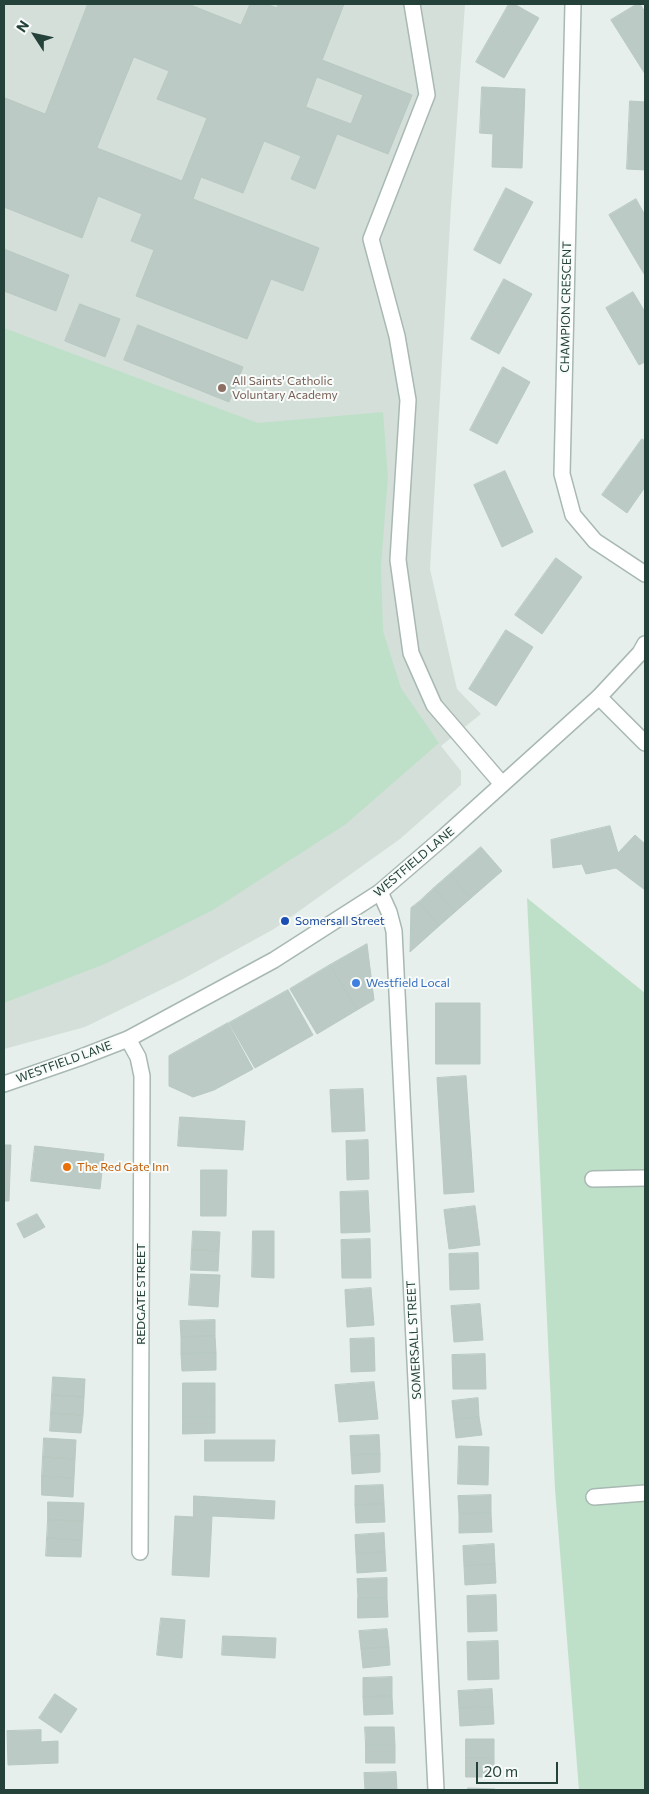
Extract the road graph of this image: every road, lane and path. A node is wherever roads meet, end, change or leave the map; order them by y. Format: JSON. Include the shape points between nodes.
{"nodes":[{"id":1,"x":412,"y":4,"type":"edge"},
{"id":2,"x":573,"y":4,"type":"edge"},
{"id":3,"x":645,"y":574,"type":"edge"},
{"id":4,"x":645,"y":644,"type":"edge"},
{"id":5,"x":599,"y":697,"type":"junction"},
{"id":6,"x":645,"y":743,"type":"edge"},
{"id":7,"x":502,"y":784,"type":"junction"},
{"id":8,"x":380,"y":892,"type":"junction"},
{"id":9,"x":128,"y":1039,"type":"junction"},
{"id":10,"x":4,"y":1084,"type":"edge"},
{"id":11,"x":645,"y":1178,"type":"edge"},
{"id":12,"x":593,"y":1179,"type":"dead end"},
{"id":13,"x":645,"y":1492,"type":"edge"},
{"id":14,"x":594,"y":1496,"type":"dead end"},
{"id":15,"x":140,"y":1552,"type":"dead end"},
{"id":16,"x":436,"y":1790,"type":"edge"}],
"edges":[{"from":1,"to":7,"type":"street","via":[[427,94],[371,239],[397,336],[408,400],[398,560],[411,653],[434,705]]},
{"from":2,"to":3,"type":"street","name":"CHAMPION CRESCENT","via":[[562,474],[573,515],[595,541]]},
{"from":4,"to":5,"type":"street","name":"WESTFIELD LANE"},
{"from":5,"to":6,"type":"street"},
{"from":5,"to":7,"type":"street","name":"WESTFIELD LANE"},
{"from":7,"to":8,"type":"street","name":"WESTFIELD LANE"},
{"from":8,"to":9,"type":"street","name":"WESTFIELD LANE","via":[[274,960]]},
{"from":8,"to":16,"type":"street","name":"SOMERSALL STREET","via":[[394,931]]},
{"from":9,"to":10,"type":"street","name":"WESTFIELD LANE"},
{"from":9,"to":15,"type":"street","name":"REDGATE STREET","via":[[138,1057],[142,1076]]},
{"from":11,"to":12,"type":"street"},
{"from":13,"to":14,"type":"street"}]}
